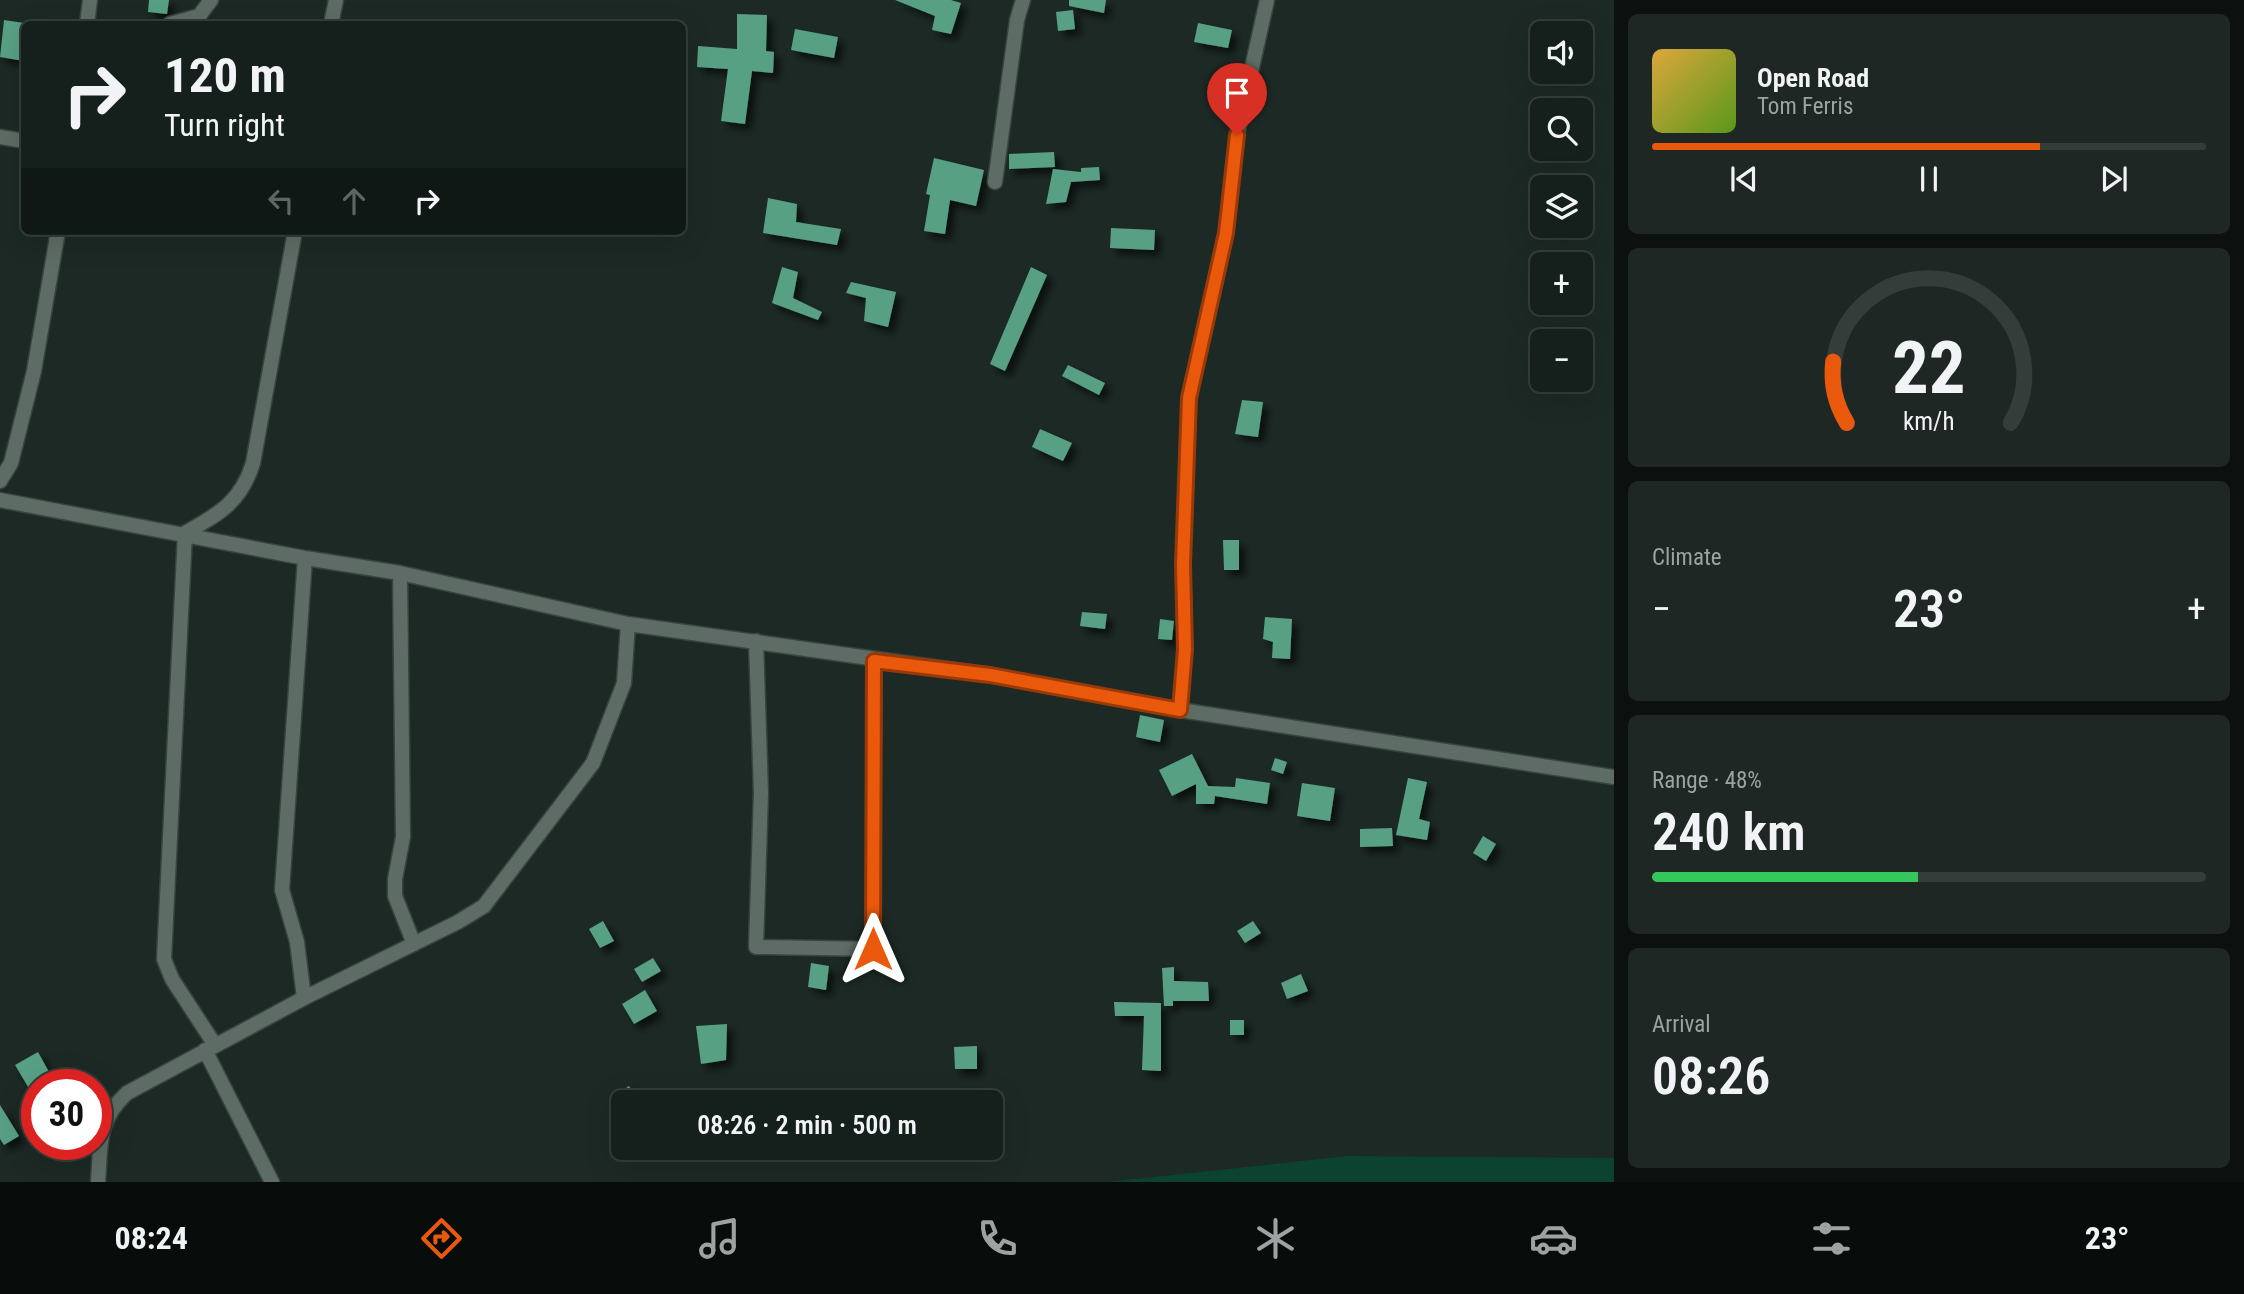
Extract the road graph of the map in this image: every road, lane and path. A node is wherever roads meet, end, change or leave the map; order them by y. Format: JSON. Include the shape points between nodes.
{"nodes":[{"id":1,"x":90,"y":0,"type":"edge"},
{"id":2,"x":211,"y":0,"type":"edge"},
{"id":3,"x":336,"y":0,"type":"edge"},
{"id":4,"x":1023,"y":0,"type":"edge"},
{"id":5,"x":1267,"y":0,"type":"edge"},
{"id":6,"x":87,"y":21,"type":"edge"},
{"id":7,"x":181,"y":21,"type":"edge"},
{"id":8,"x":332,"y":21,"type":"edge"},
{"id":9,"x":0,"y":137,"type":"edge"},
{"id":10,"x":21,"y":140,"type":"edge"},
{"id":11,"x":995,"y":182,"type":"dead end"},
{"id":12,"x":57,"y":235,"type":"edge"},
{"id":13,"x":294,"y":235,"type":"edge"},
{"id":14,"x":0,"y":481,"type":"edge"},
{"id":15,"x":0,"y":500,"type":"edge"},
{"id":16,"x":185,"y":533,"type":"junction"},
{"id":17,"x":305,"y":558,"type":"junction"},
{"id":18,"x":400,"y":573,"type":"junction"},
{"id":19,"x":628,"y":624,"type":"junction"},
{"id":20,"x":756,"y":641,"type":"junction"},
{"id":21,"x":874,"y":661,"type":"junction"},
{"id":22,"x":1180,"y":710,"type":"junction"},
{"id":23,"x":1614,"y":777,"type":"edge"},
{"id":24,"x":414,"y":944,"type":"junction"},
{"id":25,"x":304,"y":998,"type":"junction"},
{"id":26,"x":210,"y":1048,"type":"junction"},
{"id":27,"x":97,"y":1182,"type":"edge"},
{"id":28,"x":272,"y":1182,"type":"edge"}],
"edges":[{"from":1,"to":6,"type":"street"},
{"from":2,"to":7,"type":"street","via":[[199,16]]},
{"from":3,"to":8,"type":"street"},
{"from":4,"to":11,"type":"street"},
{"from":5,"to":22,"type":"street","via":[[1237,135],[1226,233],[1189,398]]},
{"from":9,"to":10,"type":"street"},
{"from":12,"to":14,"type":"street","via":[[34,371],[11,463]]},
{"from":13,"to":16,"type":"street","via":[[246,486],[217,515]]},
{"from":15,"to":16,"type":"street"},
{"from":16,"to":17,"type":"street"},
{"from":16,"to":26,"type":"street","via":[[164,959]]},
{"from":17,"to":18,"type":"street"},
{"from":17,"to":25,"type":"street","via":[[282,890],[297,942]]},
{"from":18,"to":19,"type":"street"},
{"from":18,"to":24,"type":"street","via":[[403,837],[395,896]]},
{"from":19,"to":20,"type":"street"},
{"from":19,"to":24,"type":"street","via":[[624,683],[593,763],[484,906]]},
{"from":20,"to":21,"type":"street"},
{"from":20,"to":21,"type":"street","via":[[761,793],[757,947],[873,949]]},
{"from":21,"to":22,"type":"street","via":[[990,675]]},
{"from":22,"to":23,"type":"street"},
{"from":24,"to":25,"type":"street"},
{"from":25,"to":26,"type":"street"},
{"from":26,"to":27,"type":"street","via":[[127,1093],[109,1110]]},
{"from":26,"to":28,"type":"street"}]}
